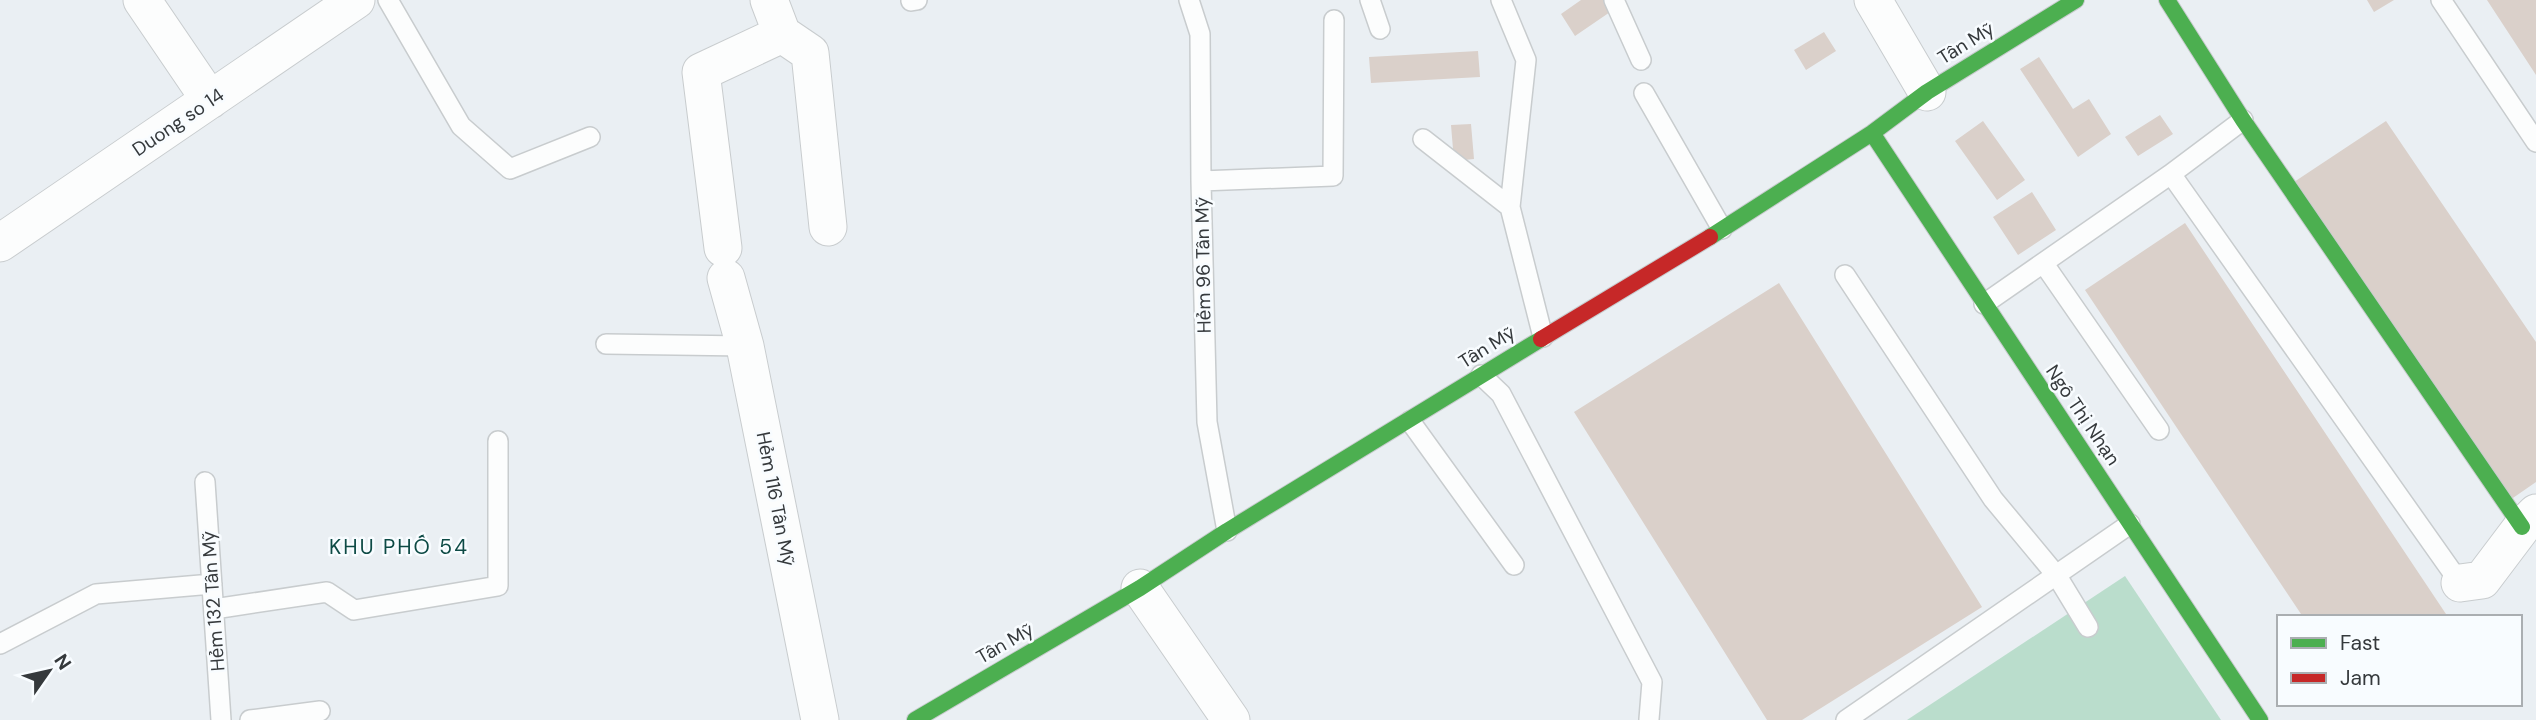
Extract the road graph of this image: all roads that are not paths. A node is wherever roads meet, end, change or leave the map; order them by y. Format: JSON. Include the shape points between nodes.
{"nodes":[{"id":1,"x":142,"y":0,"type":"edge"},
{"id":2,"x":356,"y":0,"type":"edge"},
{"id":3,"x":387,"y":0,"type":"edge"},
{"id":4,"x":769,"y":0,"type":"edge"},
{"id":5,"x":917,"y":0,"type":"edge"},
{"id":6,"x":1189,"y":0,"type":"edge"},
{"id":7,"x":1370,"y":0,"type":"edge"},
{"id":8,"x":1501,"y":0,"type":"edge"},
{"id":9,"x":1614,"y":0,"type":"edge"},
{"id":10,"x":1873,"y":0,"type":"edge"},
{"id":11,"x":2077,"y":0,"type":"edge"},
{"id":12,"x":2167,"y":0,"type":"edge"},
{"id":13,"x":2441,"y":0,"type":"edge"},
{"id":14,"x":911,"y":1,"type":"edge"},
{"id":15,"x":1334,"y":20,"type":"dead end"},
{"id":16,"x":1380,"y":29,"type":"dead end"},
{"id":17,"x":782,"y":34,"type":"junction"},
{"id":18,"x":1641,"y":60,"type":"dead end"},
{"id":19,"x":1927,"y":92,"type":"junction"},
{"id":20,"x":1644,"y":93,"type":"dead end"},
{"id":21,"x":210,"y":100,"type":"junction"},
{"id":22,"x":2244,"y":120,"type":"junction"},
{"id":23,"x":1872,"y":134,"type":"junction"},
{"id":24,"x":590,"y":137,"type":"dead end"},
{"id":25,"x":1423,"y":139,"type":"dead end"},
{"id":26,"x":2536,"y":142,"type":"edge"},
{"id":27,"x":2171,"y":174,"type":"junction"},
{"id":28,"x":1201,"y":181,"type":"junction"},
{"id":29,"x":1510,"y":207,"type":"junction"},
{"id":30,"x":828,"y":227,"type":"dead end"},
{"id":31,"x":1722,"y":229,"type":"junction"},
{"id":32,"x":0,"y":243,"type":"edge"},
{"id":33,"x":2043,"y":264,"type":"junction"},
{"id":34,"x":1845,"y":275,"type":"dead end"},
{"id":35,"x":1984,"y":304,"type":"junction"},
{"id":36,"x":1543,"y":337,"type":"junction"},
{"id":37,"x":606,"y":344,"type":"dead end"},
{"id":38,"x":745,"y":346,"type":"junction"},
{"id":39,"x":1482,"y":375,"type":"junction"},
{"id":40,"x":1410,"y":421,"type":"junction"},
{"id":41,"x":2160,"y":430,"type":"dead end"},
{"id":42,"x":498,"y":441,"type":"dead end"},
{"id":43,"x":205,"y":482,"type":"dead end"},
{"id":44,"x":2529,"y":520,"type":"edge"},
{"id":45,"x":2130,"y":524,"type":"junction"},
{"id":46,"x":1227,"y":531,"type":"junction"},
{"id":47,"x":1514,"y":565,"type":"dead end"},
{"id":48,"x":2057,"y":576,"type":"junction"},
{"id":49,"x":2460,"y":583,"type":"joint"},
{"id":50,"x":212,"y":584,"type":"junction"},
{"id":51,"x":1140,"y":588,"type":"junction"},
{"id":52,"x":214,"y":609,"type":"junction"},
{"id":53,"x":2088,"y":627,"type":"dead end"},
{"id":54,"x":0,"y":644,"type":"edge"},
{"id":55,"x":320,"y":711,"type":"dead end"},
{"id":56,"x":1649,"y":719,"type":"edge"},
{"id":57,"x":221,"y":720,"type":"edge"},
{"id":58,"x":250,"y":720,"type":"edge"},
{"id":59,"x":820,"y":720,"type":"edge"},
{"id":60,"x":915,"y":720,"type":"edge"},
{"id":61,"x":1231,"y":720,"type":"edge"},
{"id":62,"x":1846,"y":720,"type":"edge"},
{"id":63,"x":2260,"y":720,"type":"edge"}],
"edges":[{"from":1,"to":21,"type":"street"},
{"from":2,"to":21,"type":"street","name":"Duong so 14"},
{"from":3,"to":24,"type":"lane","via":[[461,126],[510,169]]},
{"from":4,"to":17,"type":"street"},
{"from":5,"to":14,"type":"lane"},
{"from":6,"to":28,"type":"lane","name":"Hẻm 96 Tân Mỹ","via":[[1200,34]]},
{"from":7,"to":16,"type":"lane"},
{"from":8,"to":29,"type":"lane","via":[[1526,60]]},
{"from":9,"to":18,"type":"lane"},
{"from":10,"to":19,"type":"street"},
{"from":11,"to":19,"type":"street","name":"Tân Mỹ"},
{"from":12,"to":22,"type":"street"},
{"from":13,"to":26,"type":"lane"},
{"from":15,"to":28,"type":"lane","via":[[1333,176]]},
{"from":17,"to":30,"type":"street","via":[[810,53]]},
{"from":17,"to":38,"type":"street","name":"Hẻm 116 Tân Mỹ","via":[[701,72],[725,263]]},
{"from":19,"to":23,"type":"street","name":"Tân Mỹ"},
{"from":20,"to":31,"type":"lane"},
{"from":21,"to":32,"type":"street","name":"Duong so 14"},
{"from":22,"to":27,"type":"lane"},
{"from":22,"to":44,"type":"street"},
{"from":23,"to":31,"type":"street","name":"Tân Mỹ"},
{"from":23,"to":35,"type":"street","name":"Ngô Thị Nhạn"},
{"from":25,"to":29,"type":"lane"},
{"from":27,"to":33,"type":"lane"},
{"from":27,"to":49,"type":"lane"},
{"from":28,"to":46,"type":"lane","name":"Hẻm 96 Tân Mỹ","via":[[1207,422]]},
{"from":29,"to":36,"type":"lane"},
{"from":31,"to":36,"type":"street","name":"Tân Mỹ"},
{"from":33,"to":35,"type":"lane"},
{"from":33,"to":41,"type":"lane"},
{"from":34,"to":48,"type":"lane","via":[[1993,499]]},
{"from":35,"to":45,"type":"street","name":"Ngô Thị Nhạn"},
{"from":36,"to":39,"type":"street","name":"Tân Mỹ"},
{"from":37,"to":38,"type":"lane"},
{"from":38,"to":59,"type":"street","name":"Hẻm 116 Tân Mỹ"},
{"from":39,"to":40,"type":"street","name":"Tân Mỹ"},
{"from":39,"to":56,"type":"lane","via":[[1502,394],[1652,682]]},
{"from":40,"to":46,"type":"street","name":"Tân Mỹ"},
{"from":40,"to":47,"type":"lane"},
{"from":42,"to":52,"type":"lane","via":[[498,586],[354,610],[327,592]]},
{"from":43,"to":50,"type":"lane","name":"Hẻm 132 Tân Mỹ"},
{"from":44,"to":49,"type":"street","via":[[2482,580]]},
{"from":45,"to":48,"type":"lane"},
{"from":45,"to":63,"type":"street","name":"Ngô Thị Nhạn"},
{"from":46,"to":51,"type":"street","name":"Tân Mỹ"},
{"from":48,"to":53,"type":"lane"},
{"from":48,"to":62,"type":"lane"},
{"from":50,"to":52,"type":"lane","name":"Hẻm 132 Tân Mỹ"},
{"from":50,"to":54,"type":"lane","via":[[96,594]]},
{"from":51,"to":60,"type":"street","name":"Tân Mỹ"},
{"from":51,"to":61,"type":"street"},
{"from":52,"to":57,"type":"lane","name":"Hẻm 132 Tân Mỹ"},
{"from":55,"to":58,"type":"lane"}]}
